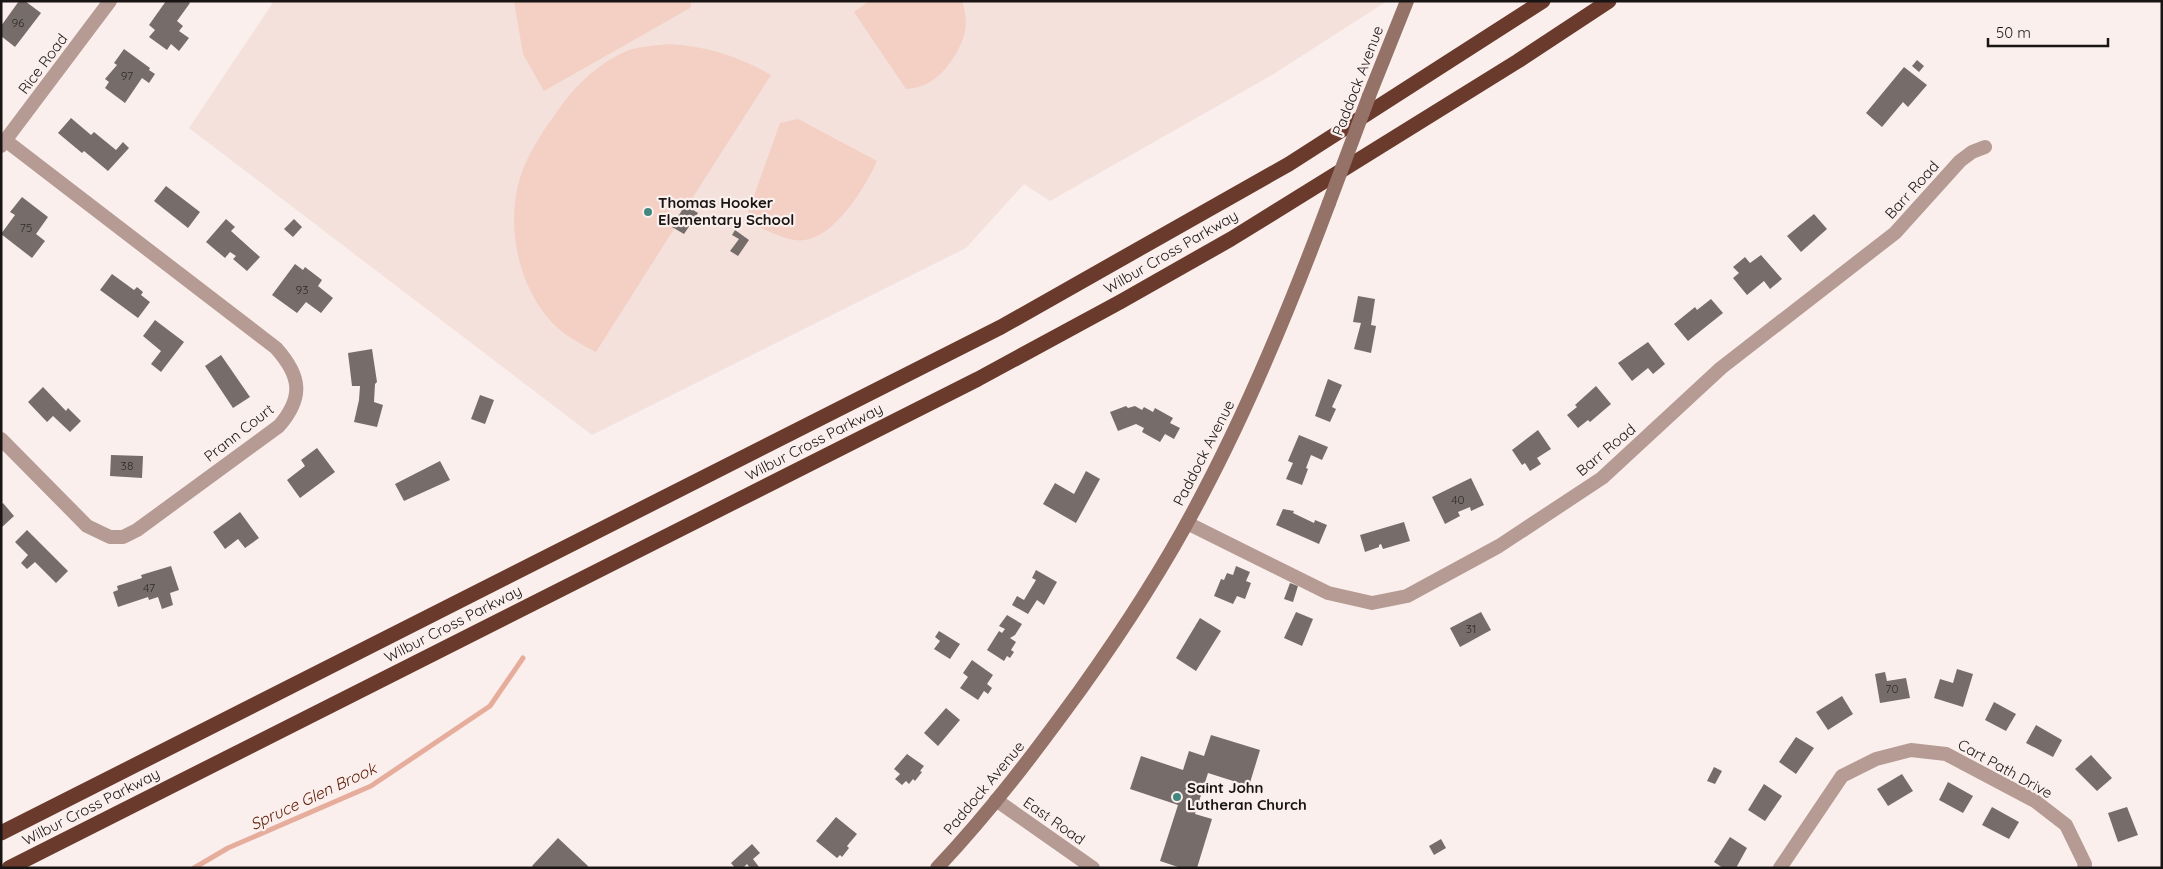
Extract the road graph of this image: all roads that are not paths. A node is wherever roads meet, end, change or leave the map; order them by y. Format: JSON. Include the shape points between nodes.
{"nodes":[{"id":1,"x":110,"y":1,"type":"edge"},
{"id":2,"x":1407,"y":1,"type":"edge"},
{"id":3,"x":1543,"y":1,"type":"edge"},
{"id":4,"x":1609,"y":1,"type":"edge"},
{"id":5,"x":3,"y":143,"type":"edge"},
{"id":6,"x":1985,"y":147,"type":"dead end"},
{"id":7,"x":1,"y":440,"type":"edge"},
{"id":8,"x":1187,"y":523,"type":"junction"},
{"id":9,"x":996,"y":800,"type":"junction"},
{"id":10,"x":1,"y":833,"type":"edge"},
{"id":11,"x":9,"y":868,"type":"edge"},
{"id":12,"x":937,"y":868,"type":"edge"},
{"id":13,"x":1093,"y":868,"type":"edge"},
{"id":14,"x":1780,"y":868,"type":"edge"},
{"id":15,"x":2084,"y":868,"type":"edge"}],
"edges":[{"from":1,"to":5,"type":"street","name":"Rice Road"},
{"from":2,"to":8,"type":"main road","name":"Paddock Avenue","bridge":true,"via":[[1297,290],[1220,462]]},
{"from":3,"to":10,"type":"highway","name":"Wilbur Cross Parkway","via":[[1289,164],[1002,327]]},
{"from":4,"to":11,"type":"highway","name":"Wilbur Cross Parkway","via":[[1511,66],[1232,239],[1052,339]]},
{"from":5,"to":7,"type":"street","name":"Prann Court","via":[[276,348],[289,362],[296,380],[296,396],[291,412],[279,426],[123,537],[110,537],[87,526]]},
{"from":6,"to":8,"type":"street","name":"Barr Road","via":[[1960,162],[1895,233],[1721,368],[1602,478],[1499,546],[1407,596],[1372,603],[1328,593]]},
{"from":8,"to":9,"type":"main road","name":"Paddock Avenue","via":[[1099,663]]},
{"from":9,"to":12,"type":"main road","name":"Paddock Avenue"},
{"from":9,"to":13,"type":"street","name":"East Road"},
{"from":14,"to":15,"type":"street","name":"Cart Path Drive","via":[[1842,776],[1876,759],[1911,750],[1946,754],[2035,801],[2066,825]]}]}
